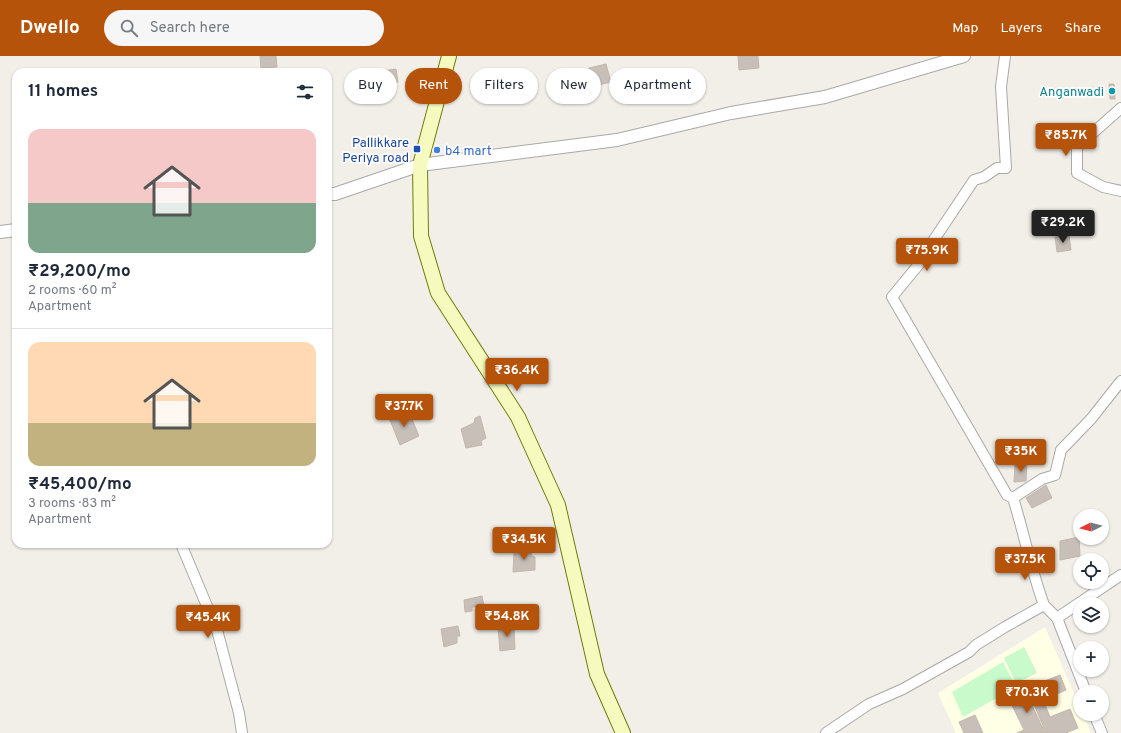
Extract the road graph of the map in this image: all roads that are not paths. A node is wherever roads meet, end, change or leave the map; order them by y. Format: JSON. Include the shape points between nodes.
{"nodes":[{"id":1,"x":449,"y":56,"type":"edge"},
{"id":2,"x":964,"y":56,"type":"edge"},
{"id":3,"x":1005,"y":56,"type":"edge"},
{"id":4,"x":1121,"y":108,"type":"edge"},
{"id":5,"x":420,"y":165,"type":"junction"},
{"id":6,"x":1121,"y":191,"type":"edge"},
{"id":7,"x":332,"y":194,"type":"edge"},
{"id":8,"x":12,"y":230,"type":"edge"},
{"id":9,"x":0,"y":232,"type":"edge"},
{"id":10,"x":1121,"y":381,"type":"edge"},
{"id":11,"x":1012,"y":498,"type":"junction"},
{"id":12,"x":183,"y":548,"type":"edge"},
{"id":13,"x":1121,"y":575,"type":"edge"},
{"id":14,"x":1044,"y":605,"type":"junction"},
{"id":15,"x":1057,"y":618,"type":"junction"},
{"id":16,"x":1083,"y":685,"type":"edge"},
{"id":17,"x":1097,"y":721,"type":"edge"},
{"id":18,"x":242,"y":733,"type":"edge"},
{"id":19,"x":623,"y":733,"type":"edge"},
{"id":20,"x":826,"y":733,"type":"edge"},
{"id":21,"x":1102,"y":733,"type":"edge"}],
"edges":[{"from":1,"to":5,"type":"main road"},
{"from":2,"to":5,"type":"street","via":[[825,97],[732,113],[617,140]]},
{"from":3,"to":11,"type":"street","via":[[1000,87],[1006,168],[997,168],[974,180],[931,244],[929,252],[892,297],[1007,495]]},
{"from":4,"to":6,"type":"street","via":[[1077,147],[1077,173],[1103,187]]},
{"from":5,"to":7,"type":"street"},
{"from":5,"to":19,"type":"main road","via":[[421,236],[438,293],[518,417],[558,505],[597,674]]},
{"from":8,"to":9,"type":"street"},
{"from":10,"to":11,"type":"street","via":[[1091,419],[1061,450],[1055,475]]},
{"from":11,"to":14,"type":"street"},
{"from":12,"to":18,"type":"street","via":[[217,630]]},
{"from":13,"to":15,"type":"street"},
{"from":14,"to":15,"type":"street"},
{"from":14,"to":20,"type":"street","via":[[904,689],[869,704]]},
{"from":15,"to":16,"type":"street"},
{"from":17,"to":21,"type":"street"}]}
